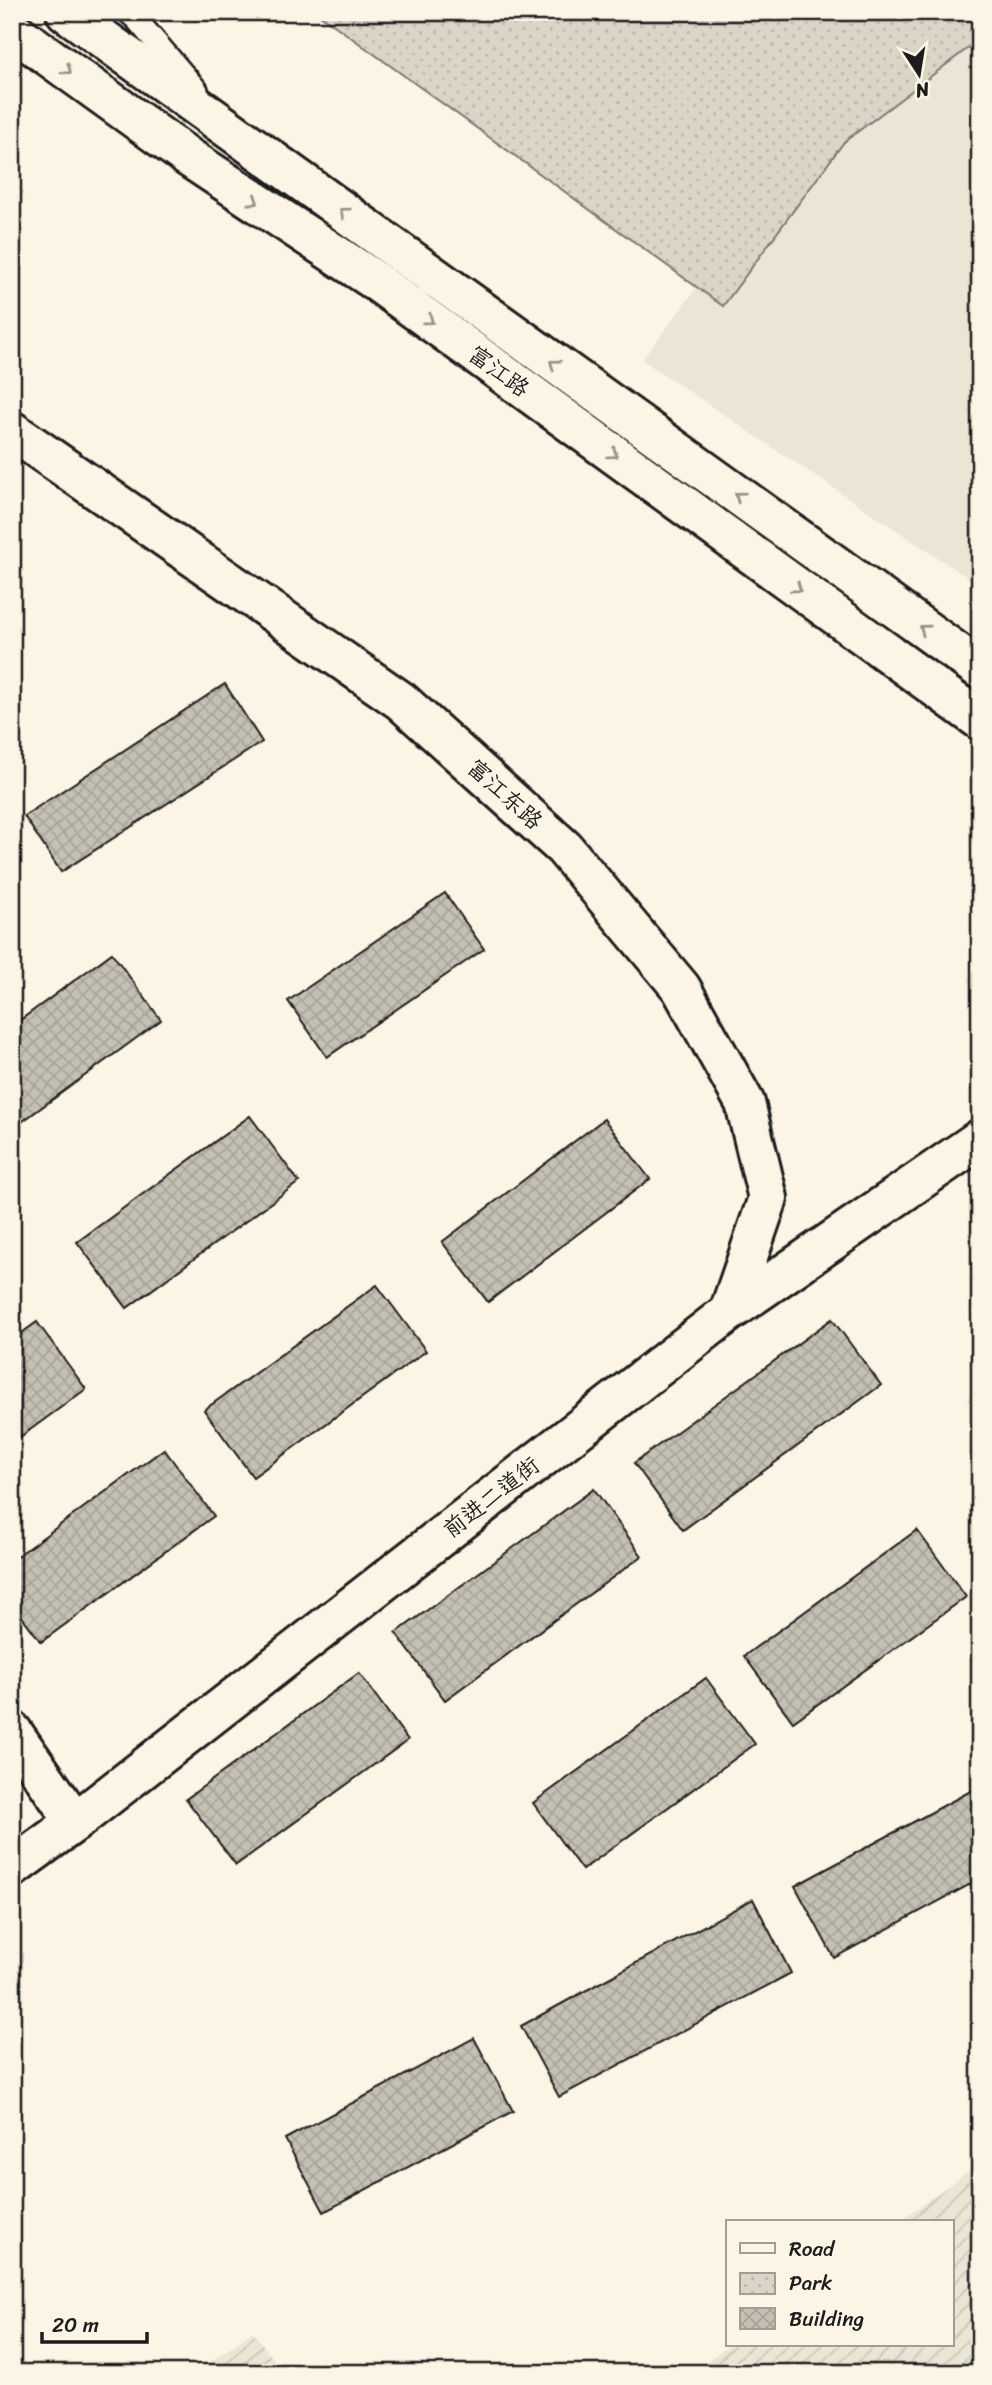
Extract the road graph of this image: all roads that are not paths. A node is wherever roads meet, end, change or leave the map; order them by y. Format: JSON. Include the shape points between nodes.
{"nodes":[{"id":1,"x":66,"y":12,"type":"edge"},
{"id":2,"x":128,"y":12,"type":"edge"},
{"id":3,"x":12,"y":30,"type":"edge"},
{"id":4,"x":228,"y":127,"type":"junction"},
{"id":5,"x":387,"y":266,"type":"junction"},
{"id":6,"x":12,"y":431,"type":"edge"},
{"id":7,"x":980,"y":668,"type":"edge"},
{"id":8,"x":980,"y":720,"type":"edge"},
{"id":9,"x":980,"y":1139,"type":"edge"},
{"id":10,"x":729,"y":1312,"type":"junction"},
{"id":11,"x":12,"y":1731,"type":"edge"},
{"id":12,"x":75,"y":1822,"type":"junction"},
{"id":13,"x":12,"y":1868,"type":"edge"}],
"edges":[{"from":1,"to":4,"type":"street","name":"富江路"},
{"from":2,"to":4,"type":"lane"},
{"from":3,"to":5,"type":"street","name":"富江路","one_way":true,"via":[[188,158]]},
{"from":5,"to":4,"type":"street","name":"富江路","one_way":true},
{"from":7,"to":5,"type":"street","name":"富江路","one_way":true},
{"from":5,"to":8,"type":"street","name":"富江路","one_way":true},
{"from":6,"to":10,"type":"street","name":"富江东路","via":[[401,701],[565,848],[681,988],[745,1103],[768,1198]]},
{"from":9,"to":10,"type":"street","name":"前进二道街"},
{"from":10,"to":12,"type":"street","name":"前进二道街"},
{"from":11,"to":12,"type":"street"},
{"from":12,"to":13,"type":"street","name":"前进二道街"}]}
